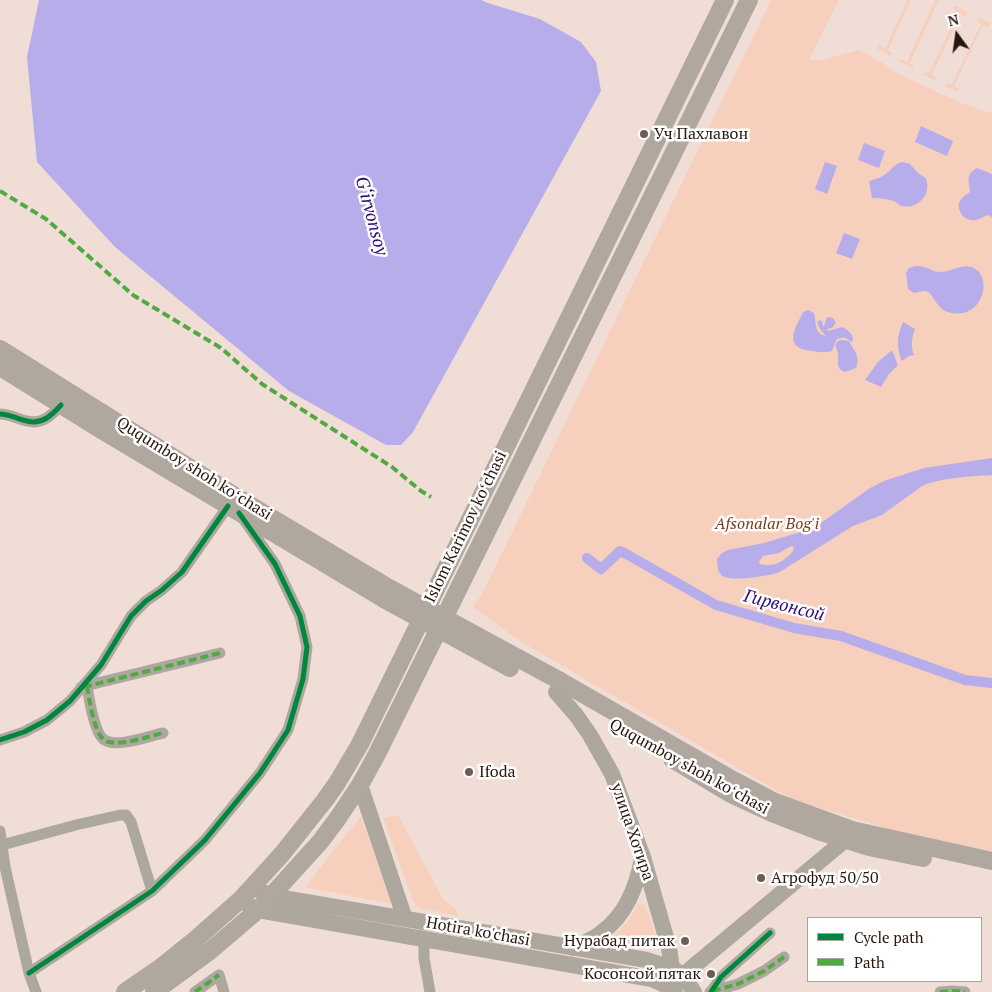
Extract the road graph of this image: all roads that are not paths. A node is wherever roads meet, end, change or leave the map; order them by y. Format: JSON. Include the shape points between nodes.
{"nodes":[{"id":1,"x":724,"y":0,"type":"edge"},
{"id":2,"x":749,"y":0,"type":"edge"},
{"id":3,"x":0,"y":349,"type":"edge"},
{"id":4,"x":0,"y":367,"type":"edge"},
{"id":5,"x":61,"y":405,"type":"junction"},
{"id":6,"x":0,"y":414,"type":"edge"},
{"id":7,"x":234,"y":509,"type":"junction"},
{"id":8,"x":387,"y":594,"type":"junction"},
{"id":9,"x":487,"y":648,"type":"junction"},
{"id":10,"x":220,"y":653,"type":"dead end"},
{"id":11,"x":84,"y":687,"type":"junction"},
{"id":12,"x":556,"y":692,"type":"junction"},
{"id":13,"x":164,"y":733,"type":"dead end"},
{"id":14,"x":0,"y":740,"type":"edge"},
{"id":15,"x":360,"y":785,"type":"junction"},
{"id":16,"x":0,"y":831,"type":"edge"},
{"id":17,"x":849,"y":835,"type":"junction"},
{"id":18,"x":2,"y":845,"type":"junction"},
{"id":19,"x":643,"y":857,"type":"junction"},
{"id":20,"x":992,"y":861,"type":"edge"},
{"id":21,"x":992,"y":873,"type":"edge"},
{"id":22,"x":252,"y":887,"type":"junction"},
{"id":23,"x":152,"y":891,"type":"junction"},
{"id":24,"x":272,"y":896,"type":"junction"},
{"id":25,"x":240,"y":900,"type":"junction"},
{"id":26,"x":258,"y":910,"type":"junction"},
{"id":27,"x":405,"y":919,"type":"junction"},
{"id":28,"x":770,"y":933,"type":"dead end"},
{"id":29,"x":424,"y":939,"type":"junction"},
{"id":30,"x":573,"y":948,"type":"junction"},
{"id":31,"x":784,"y":957,"type":"dead end"},
{"id":32,"x":678,"y":971,"type":"junction"},
{"id":33,"x":29,"y":973,"type":"junction"},
{"id":34,"x":672,"y":990,"type":"edge"},
{"id":35,"x":36,"y":992,"type":"edge"},
{"id":36,"x":125,"y":992,"type":"edge"},
{"id":37,"x":154,"y":992,"type":"edge"},
{"id":38,"x":195,"y":992,"type":"edge"},
{"id":39,"x":224,"y":992,"type":"edge"},
{"id":40,"x":430,"y":992,"type":"edge"},
{"id":41,"x":694,"y":992,"type":"edge"},
{"id":42,"x":711,"y":992,"type":"edge"},
{"id":43,"x":940,"y":992,"type":"edge"},
{"id":44,"x":965,"y":992,"type":"edge"}],
"edges":[{"from":1,"to":22,"type":"main road","name":"Islom Karimov koʻchasi","via":[[651,137],[360,744],[325,800]]},
{"from":2,"to":15,"type":"main road","name":"Islom Karimov koʻchasi"},
{"from":3,"to":8,"type":"main road","name":"Ququmboy shoh koʻchasi"},
{"from":4,"to":5,"type":"main road","name":"Ququmboy shoh koʻchasi"},
{"from":5,"to":6,"type":"street","via":[[52,415],[35,422]]},
{"from":5,"to":7,"type":"main road","name":"Ququmboy shoh koʻchasi"},
{"from":7,"to":8,"type":"main road","name":"Ququmboy shoh koʻchasi"},
{"from":7,"to":11,"type":"street","via":[[182,572],[131,616]]},
{"from":7,"to":23,"type":"street","via":[[275,564],[300,616],[307,647],[303,679],[288,730],[260,773],[205,840]]},
{"from":8,"to":9,"type":"main road"},
{"from":9,"to":12,"type":"main road","name":"Ququmboy shoh koʻchasi"},
{"from":9,"to":17,"type":"main road","name":"Ququmboy shoh koʻchasi","via":[[562,682],[775,802]]},
{"from":10,"to":11,"type":"street"},
{"from":11,"to":13,"type":"street","via":[[102,738],[112,743]]},
{"from":11,"to":14,"type":"street","via":[[47,720]]},
{"from":12,"to":17,"type":"main road","name":"Ququmboy shoh koʻchasi","via":[[731,794],[772,813]]},
{"from":12,"to":19,"type":"main road","name":"улица Хотира","via":[[581,722],[609,767]]},
{"from":15,"to":24,"type":"main road","name":"Islom Karimov koʻchasi","via":[[320,842]]},
{"from":15,"to":27,"type":"main road"},
{"from":16,"to":18,"type":"street"},
{"from":17,"to":20,"type":"main road","name":"Ququmboy shoh koʻchasi"},
{"from":17,"to":21,"type":"main road","name":"Ququmboy shoh koʻchasi","via":[[870,848]]},
{"from":17,"to":32,"type":"main road"},
{"from":18,"to":23,"type":"street","via":[[126,815]]},
{"from":18,"to":33,"type":"street"},
{"from":19,"to":30,"type":"main road","via":[[634,891],[620,914],[600,934]]},
{"from":19,"to":32,"type":"main road","name":"улица Хотира","via":[[668,948]]},
{"from":22,"to":24,"type":"main road","name":"Hotira ko'chasi"},
{"from":22,"to":25,"type":"main road","name":"Islom Karimov koʻchasi"},
{"from":23,"to":33,"type":"street"},
{"from":24,"to":26,"type":"main road","name":"Islom Karimov koʻchasi"},
{"from":24,"to":27,"type":"main road","name":"Hotira ko'chasi"},
{"from":25,"to":26,"type":"main road","name":"Hotira ko'chasi"},
{"from":25,"to":36,"type":"main road","name":"Islom Karimov koʻchasi","via":[[160,968]]},
{"from":26,"to":29,"type":"main road","name":"Hotira ko'chasi"},
{"from":26,"to":37,"type":"main road","name":"Islom Karimov koʻchasi"},
{"from":27,"to":30,"type":"main road","name":"Hotira ko'chasi"},
{"from":28,"to":42,"type":"street","via":[[721,978]]},
{"from":29,"to":34,"type":"main road","name":"Hotira ko'chasi","via":[[652,979]]},
{"from":29,"to":40,"type":"street"},
{"from":30,"to":32,"type":"main road","name":"Hotira ko'chasi","via":[[647,960]]},
{"from":31,"to":42,"type":"street","via":[[738,984]]},
{"from":32,"to":34,"type":"main road"},
{"from":32,"to":41,"type":"main road"},
{"from":33,"to":35,"type":"street"},
{"from":38,"to":39,"type":"street","via":[[219,975]]},
{"from":43,"to":44,"type":"street"}]}
